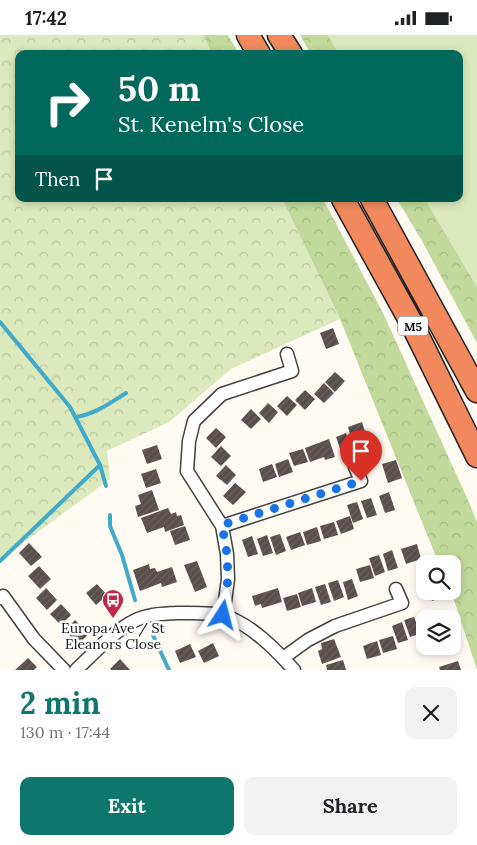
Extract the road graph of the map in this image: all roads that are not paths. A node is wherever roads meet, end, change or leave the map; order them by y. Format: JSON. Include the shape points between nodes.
{"nodes":[{"id":1,"x":248,"y":35,"type":"edge"},
{"id":2,"x":279,"y":35,"type":"edge"},
{"id":3,"x":257,"y":50,"type":"edge"},
{"id":4,"x":288,"y":50,"type":"edge"},
{"id":5,"x":345,"y":202,"type":"edge"},
{"id":6,"x":374,"y":202,"type":"edge"},
{"id":7,"x":287,"y":354,"type":"dead end"},
{"id":8,"x":477,"y":391,"type":"edge"},
{"id":9,"x":460,"y":421,"type":"junction"},
{"id":10,"x":477,"y":456,"type":"edge"},
{"id":11,"x":355,"y":467,"type":"dead end"},
{"id":12,"x":477,"y":473,"type":"edge"},
{"id":13,"x":222,"y":525,"type":"junction"},
{"id":14,"x":396,"y":589,"type":"dead end"},
{"id":15,"x":0,"y":598,"type":"edge"},
{"id":16,"x":223,"y":615,"type":"junction"},
{"id":17,"x":283,"y":658,"type":"junction"},
{"id":18,"x":64,"y":670,"type":"edge"},
{"id":19,"x":76,"y":670,"type":"edge"},
{"id":20,"x":294,"y":670,"type":"edge"}],
"edges":[{"from":1,"to":3,"type":"highway"},
{"from":2,"to":4,"type":"highway"},
{"from":5,"to":9,"type":"highway","number":"M5","via":[[412,323]]},
{"from":6,"to":8,"type":"highway","number":"M5"},
{"from":7,"to":13,"type":"street","via":[[292,371],[222,394],[194,421],[187,471]]},
{"from":9,"to":10,"type":"highway","number":"M5"},
{"from":9,"to":12,"type":"highway","number":"M5"},
{"from":11,"to":13,"type":"street","via":[[361,481]]},
{"from":13,"to":16,"type":"street","via":[[228,579]]},
{"from":14,"to":17,"type":"street","via":[[402,603],[336,626],[308,639]]},
{"from":15,"to":18,"type":"street","via":[[3,597],[34,639]]},
{"from":16,"to":17,"type":"street","via":[[237,621]]},
{"from":16,"to":19,"type":"street","via":[[185,613],[136,620]]},
{"from":17,"to":20,"type":"street"}]}
